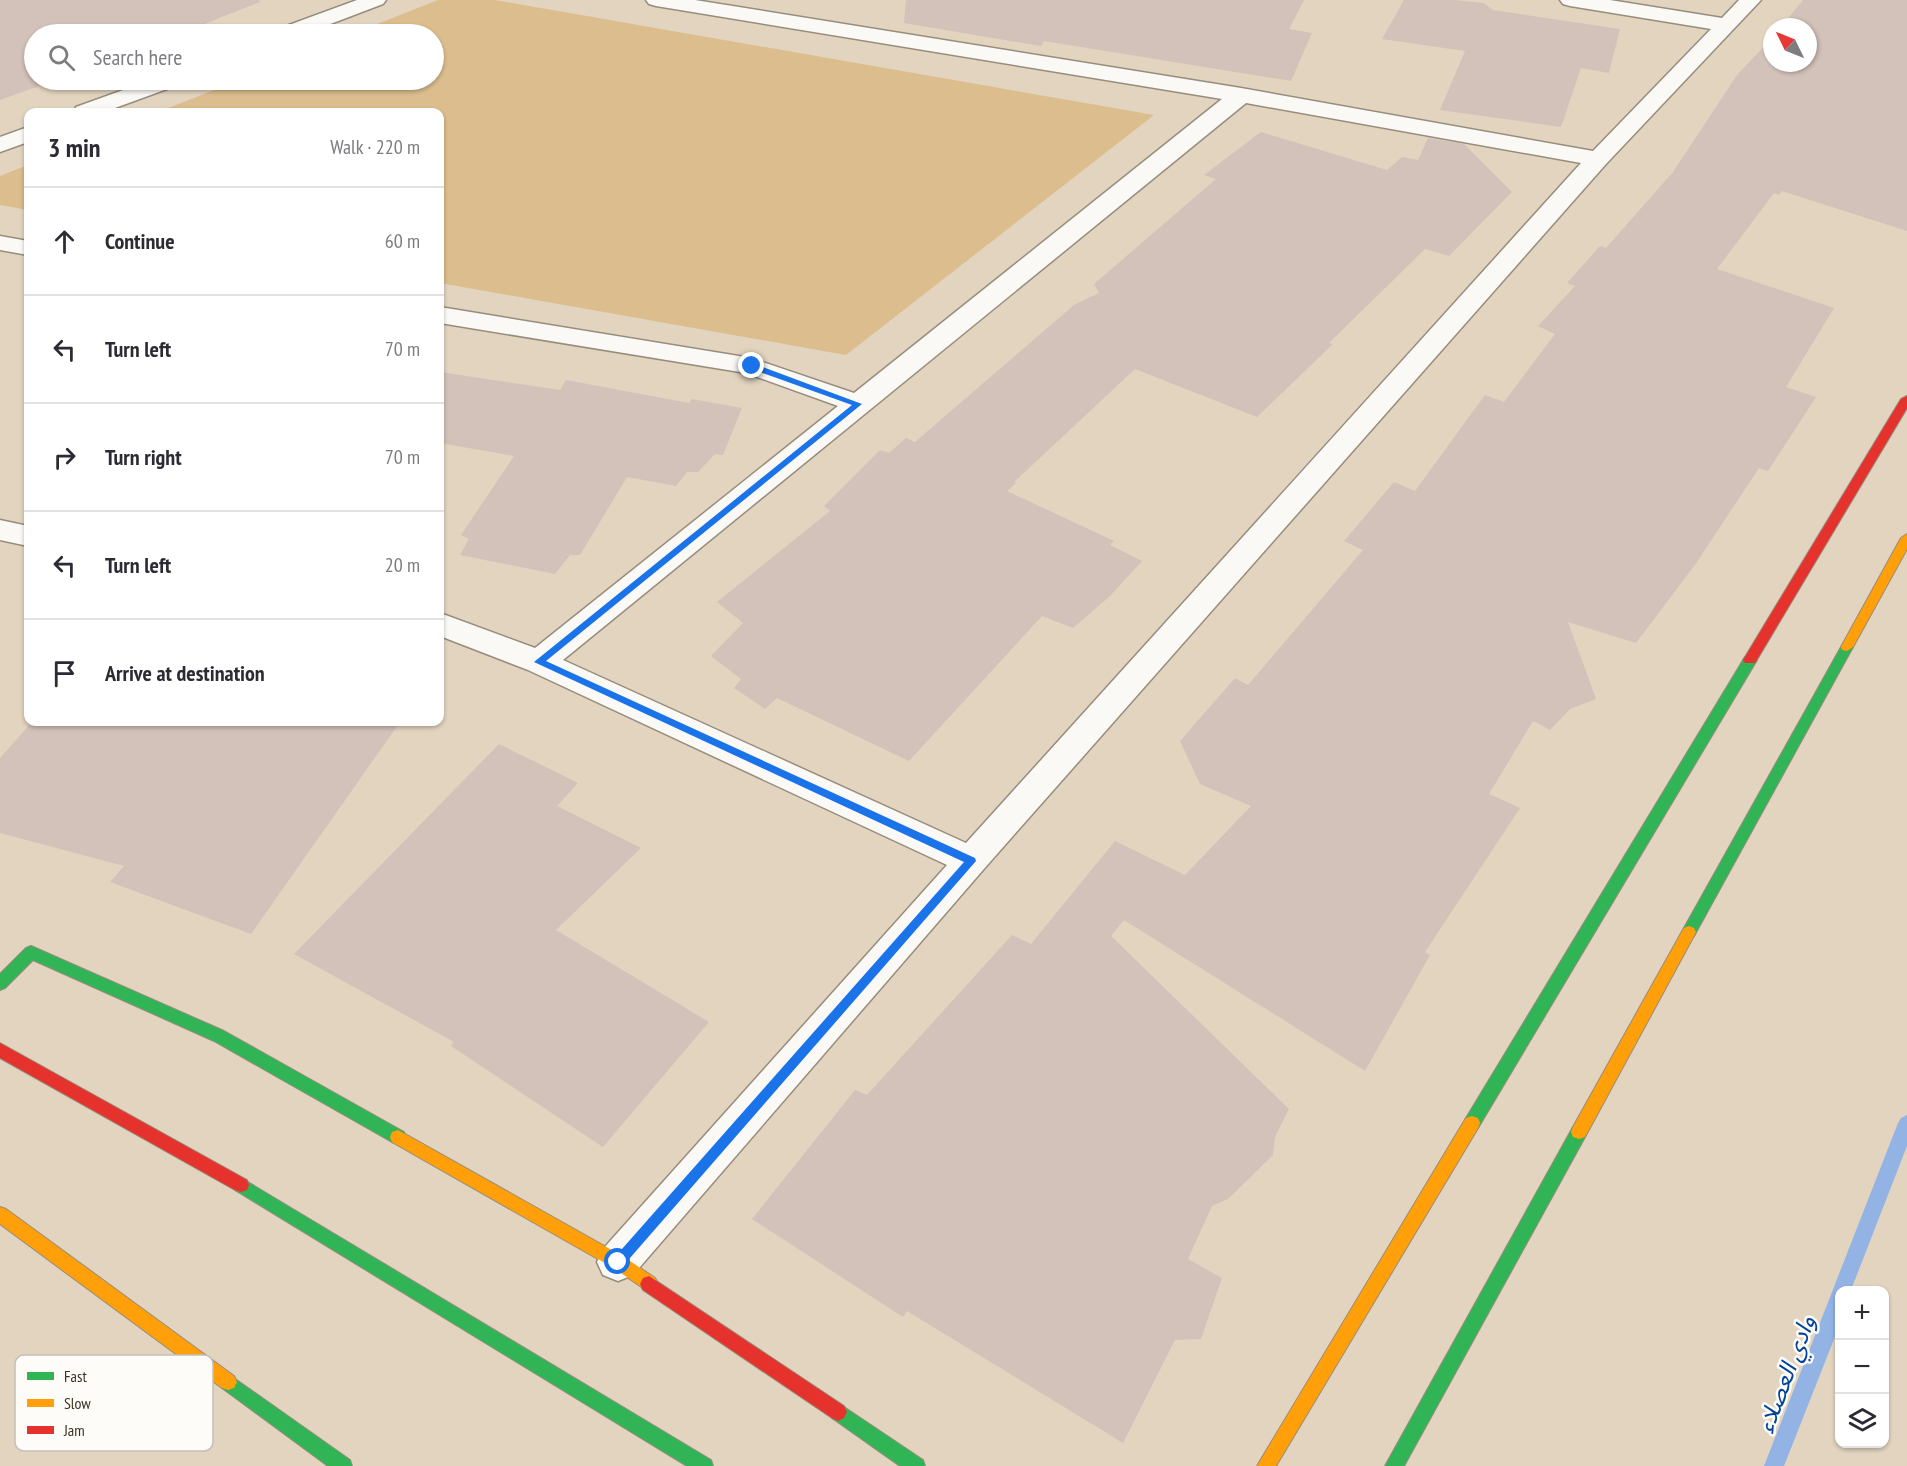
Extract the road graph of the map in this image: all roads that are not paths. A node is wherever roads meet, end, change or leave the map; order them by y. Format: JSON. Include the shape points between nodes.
{"nodes":[{"id":1,"x":376,"y":0,"type":"edge"},
{"id":2,"x":656,"y":0,"type":"edge"},
{"id":3,"x":1570,"y":0,"type":"edge"},
{"id":4,"x":1751,"y":0,"type":"edge"},
{"id":5,"x":312,"y":24,"type":"edge"},
{"id":6,"x":1727,"y":25,"type":"junction"},
{"id":7,"x":143,"y":90,"type":"edge"},
{"id":8,"x":1241,"y":95,"type":"junction"},
{"id":9,"x":95,"y":108,"type":"edge"},
{"id":10,"x":24,"y":136,"type":"edge"},
{"id":11,"x":0,"y":145,"type":"edge"},
{"id":12,"x":1598,"y":159,"type":"junction"},
{"id":13,"x":0,"y":243,"type":"edge"},
{"id":14,"x":24,"y":247,"type":"edge"},
{"id":15,"x":444,"y":316,"type":"edge"},
{"id":16,"x":1907,"y":399,"type":"edge"},
{"id":17,"x":858,"y":404,"type":"junction"},
{"id":18,"x":0,"y":530,"type":"edge"},
{"id":19,"x":24,"y":535,"type":"edge"},
{"id":20,"x":1907,"y":538,"type":"edge"},
{"id":21,"x":444,"y":626,"type":"edge"},
{"id":22,"x":539,"y":662,"type":"junction"},
{"id":23,"x":971,"y":861,"type":"junction"},
{"id":24,"x":0,"y":984,"type":"edge"},
{"id":25,"x":0,"y":1050,"type":"edge"},
{"id":26,"x":0,"y":1214,"type":"edge"},
{"id":27,"x":618,"y":1262,"type":"junction"},
{"id":28,"x":192,"y":1355,"type":"edge"},
{"id":29,"x":213,"y":1370,"type":"edge"},
{"id":30,"x":343,"y":1466,"type":"edge"},
{"id":31,"x":704,"y":1466,"type":"edge"},
{"id":32,"x":916,"y":1466,"type":"edge"},
{"id":33,"x":1266,"y":1466,"type":"edge"},
{"id":34,"x":1394,"y":1466,"type":"edge"}],
"edges":[{"from":1,"to":5,"type":"street"},
{"from":2,"to":8,"type":"street"},
{"from":3,"to":6,"type":"street"},
{"from":4,"to":6,"type":"street"},
{"from":6,"to":12,"type":"street"},
{"from":7,"to":9,"type":"street"},
{"from":8,"to":12,"type":"street"},
{"from":8,"to":17,"type":"street"},
{"from":10,"to":11,"type":"street"},
{"from":12,"to":23,"type":"street"},
{"from":13,"to":14,"type":"street"},
{"from":15,"to":17,"type":"street","via":[[752,366]]},
{"from":16,"to":33,"type":"street"},
{"from":17,"to":22,"type":"street"},
{"from":18,"to":19,"type":"street"},
{"from":20,"to":34,"type":"street"},
{"from":21,"to":22,"type":"street"},
{"from":22,"to":23,"type":"street"},
{"from":23,"to":27,"type":"street"},
{"from":24,"to":27,"type":"street","via":[[31,952],[198,1027]]},
{"from":25,"to":31,"type":"street","via":[[210,1166]]},
{"from":26,"to":28,"type":"street"},
{"from":27,"to":32,"type":"street"},
{"from":29,"to":30,"type":"street"}]}
